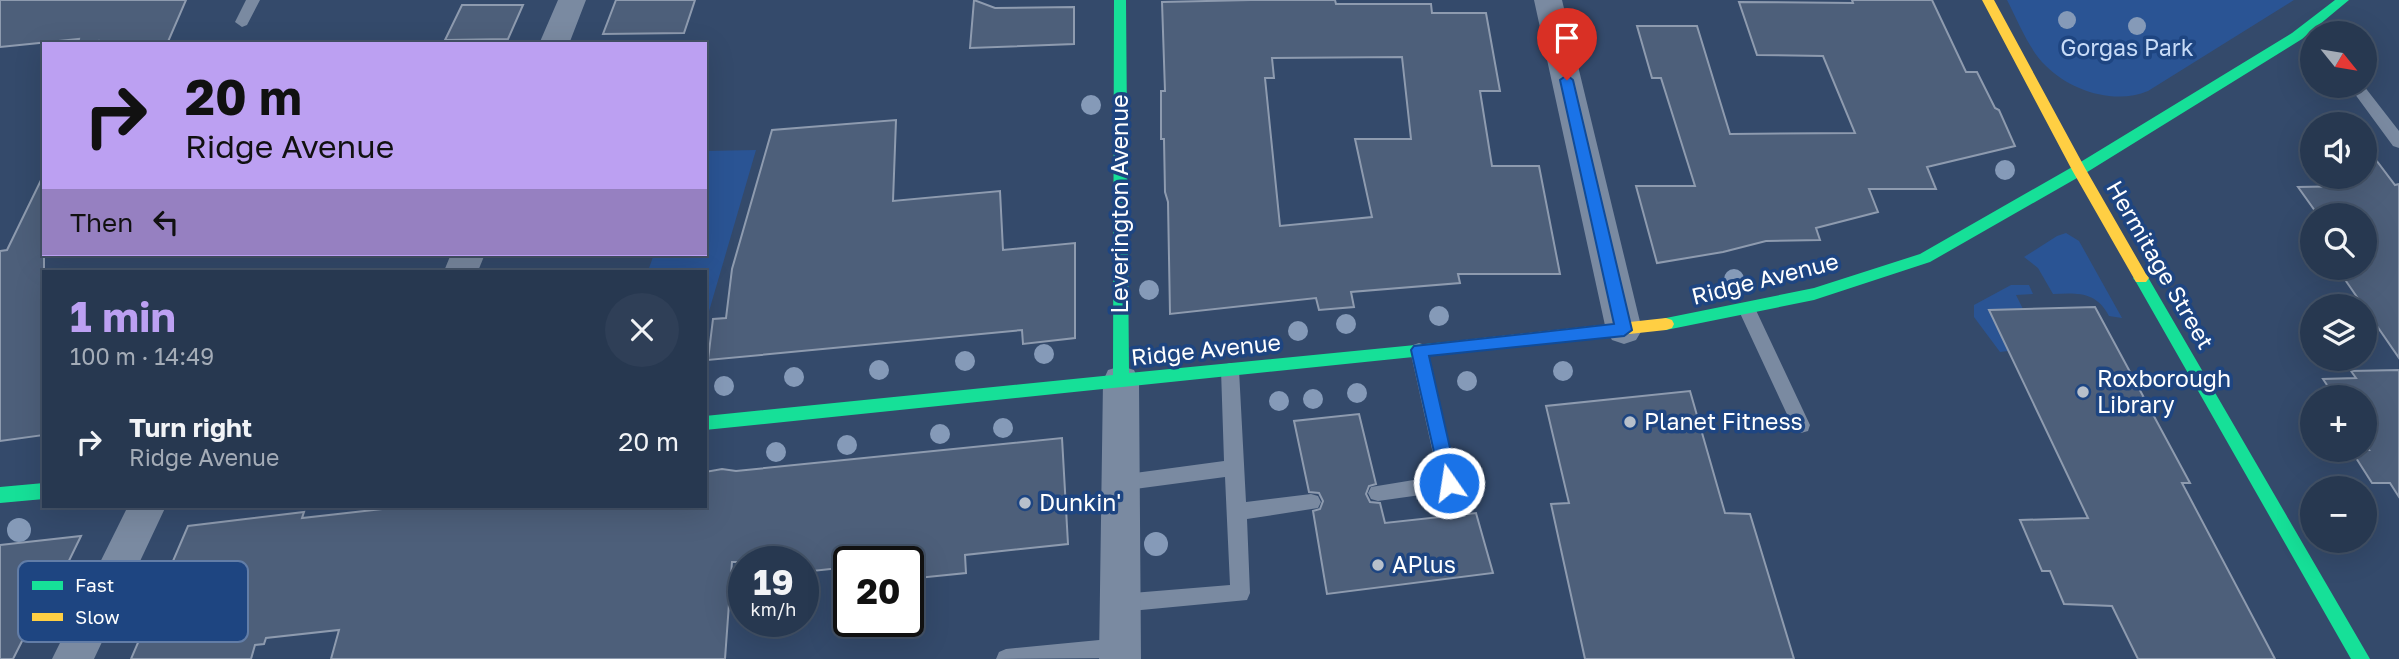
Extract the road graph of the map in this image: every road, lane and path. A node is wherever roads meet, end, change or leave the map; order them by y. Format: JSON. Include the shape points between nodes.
{"nodes":[{"id":1,"x":253,"y":0,"type":"edge"},
{"id":2,"x":572,"y":0,"type":"edge"},
{"id":3,"x":1120,"y":0,"type":"edge"},
{"id":4,"x":1548,"y":0,"type":"edge"},
{"id":5,"x":1988,"y":0,"type":"edge"},
{"id":6,"x":2343,"y":0,"type":"edge"},
{"id":7,"x":242,"y":22,"type":"dead end"},
{"id":8,"x":2297,"y":36,"type":"junction"},
{"id":9,"x":2300,"y":38,"type":"edge"},
{"id":10,"x":555,"y":42,"type":"edge"},
{"id":11,"x":2365,"y":98,"type":"edge"},
{"id":12,"x":2399,"y":142,"type":"edge"},
{"id":13,"x":2079,"y":170,"type":"junction"},
{"id":14,"x":1748,"y":311,"type":"junction"},
{"id":15,"x":1624,"y":330,"type":"junction"},
{"id":16,"x":1419,"y":350,"type":"junction"},
{"id":17,"x":1230,"y":370,"type":"junction"},
{"id":18,"x":1121,"y":381,"type":"junction"},
{"id":19,"x":707,"y":423,"type":"edge"},
{"id":20,"x":1801,"y":425,"type":"dead end"},
{"id":21,"x":1234,"y":468,"type":"junction"},
{"id":22,"x":1120,"y":483,"type":"junction"},
{"id":23,"x":42,"y":491,"type":"edge"},
{"id":24,"x":1378,"y":493,"type":"dead end"},
{"id":25,"x":0,"y":495,"type":"edge"},
{"id":26,"x":1311,"y":502,"type":"dead end"},
{"id":27,"x":146,"y":508,"type":"edge"},
{"id":28,"x":1237,"y":512,"type":"junction"},
{"id":29,"x":120,"y":561,"type":"edge"},
{"id":30,"x":1120,"y":603,"type":"junction"},
{"id":31,"x":81,"y":642,"type":"edge"},
{"id":32,"x":1120,"y":654,"type":"edge"},
{"id":33,"x":73,"y":659,"type":"edge"},
{"id":34,"x":1006,"y":659,"type":"edge"},
{"id":35,"x":2361,"y":659,"type":"edge"}],
"edges":[{"from":1,"to":7,"type":"lane"},
{"from":2,"to":10,"type":"street"},
{"from":3,"to":18,"type":"main road","name":"Leverington Avenue"},
{"from":4,"to":15,"type":"street"},
{"from":5,"to":13,"type":"main road","name":"Hermitage Street"},
{"from":6,"to":8,"type":"main road","name":"Ridge Avenue"},
{"from":8,"to":9,"type":"lane"},
{"from":8,"to":13,"type":"main road","name":"Ridge Avenue"},
{"from":11,"to":12,"type":"lane"},
{"from":13,"to":14,"type":"main road","name":"Ridge Avenue","via":[[1925,258]]},
{"from":13,"to":35,"type":"main road","name":"Hermitage Street"},
{"from":14,"to":15,"type":"main road","name":"Ridge Avenue"},
{"from":14,"to":20,"type":"lane"},
{"from":15,"to":16,"type":"main road","name":"Ridge Avenue"},
{"from":16,"to":17,"type":"main road","name":"Ridge Avenue"},
{"from":16,"to":24,"type":"lane","via":[[1449,483]]},
{"from":17,"to":18,"type":"main road","name":"Ridge Avenue"},
{"from":17,"to":21,"type":"lane"},
{"from":18,"to":19,"type":"main road","name":"Ridge Avenue"},
{"from":18,"to":22,"type":"street","name":"Leverington Avenue"},
{"from":21,"to":22,"type":"lane"},
{"from":21,"to":28,"type":"lane"},
{"from":22,"to":30,"type":"street","name":"Leverington Avenue"},
{"from":23,"to":25,"type":"main road"},
{"from":26,"to":28,"type":"lane"},
{"from":27,"to":29,"type":"street"},
{"from":28,"to":30,"type":"lane","via":[[1240,593]]},
{"from":30,"to":32,"type":"street","name":"Leverington Avenue"},
{"from":31,"to":33,"type":"street"},
{"from":32,"to":34,"type":"lane"}]}
